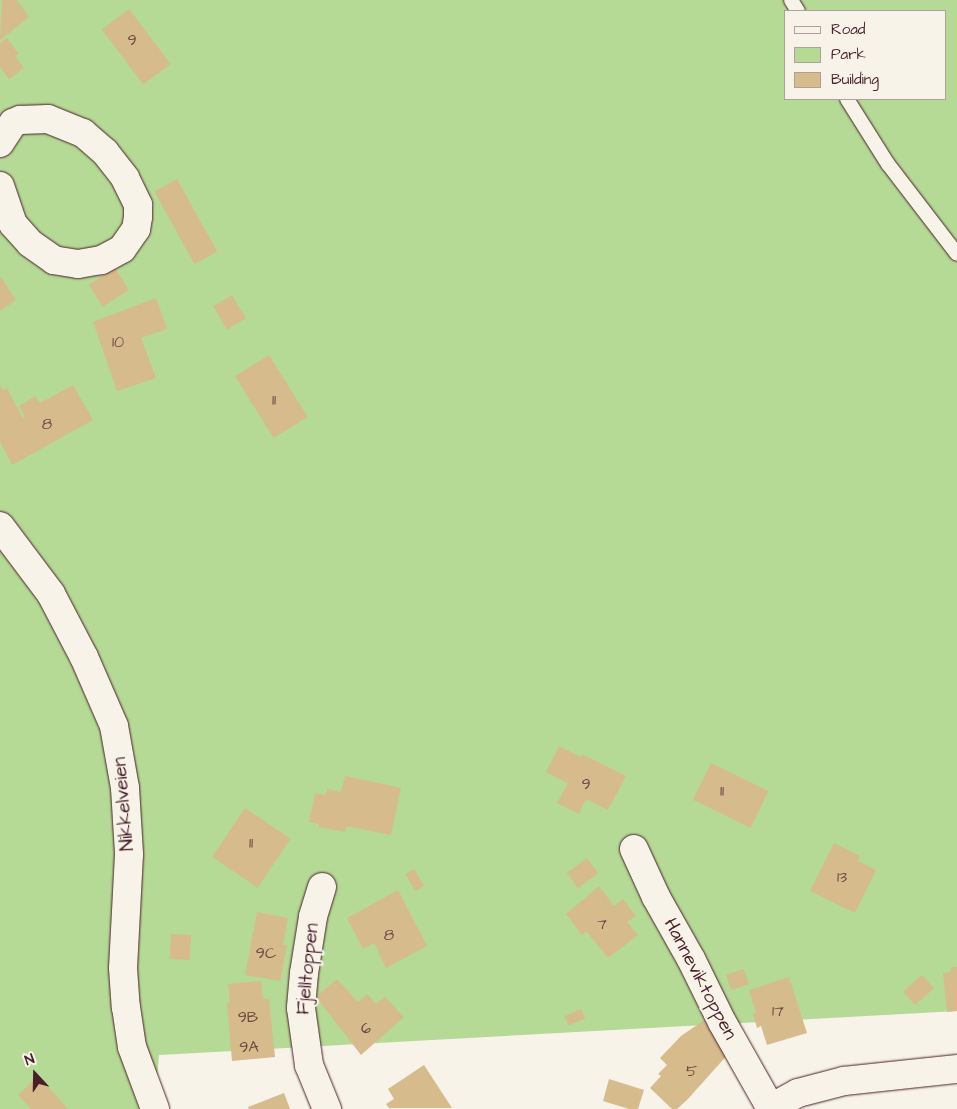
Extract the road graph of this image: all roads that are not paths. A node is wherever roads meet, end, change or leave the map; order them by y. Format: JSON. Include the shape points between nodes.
{"nodes":[{"id":1,"x":848,"y":100,"type":"edge"},
{"id":2,"x":4,"y":123,"type":"edge"},
{"id":3,"x":0,"y":186,"type":"edge"},
{"id":4,"x":957,"y":254,"type":"edge"},
{"id":5,"x":0,"y":526,"type":"edge"},
{"id":6,"x":634,"y":849,"type":"dead end"},
{"id":7,"x":322,"y":887,"type":"dead end"},
{"id":8,"x":957,"y":1069,"type":"edge"},
{"id":9,"x":769,"y":1108,"type":"edge"},
{"id":10,"x":155,"y":1109,"type":"edge"},
{"id":11,"x":327,"y":1109,"type":"edge"}],
"edges":[{"from":1,"to":4,"type":"lane","via":[[888,164]]},
{"from":2,"to":3,"type":"street","via":[[48,119],[83,133],[105,152],[125,178],[138,205],[136,229],[122,249],[101,260],[78,264],[54,260],[30,243],[14,224]]},
{"from":5,"to":10,"type":"street","name":"Nikkelveien","via":[[51,594],[84,657],[114,726],[126,788],[129,854],[123,968],[126,1006],[132,1048]]},
{"from":6,"to":9,"type":"street","name":"Hanneviktoppen","via":[[656,897]]},
{"from":7,"to":11,"type":"street","name":"Fjelltoppen","via":[[313,917],[301,1008],[310,1065]]},
{"from":8,"to":9,"type":"street","name":"Hanneviktoppen","via":[[844,1081],[798,1094]]}]}
